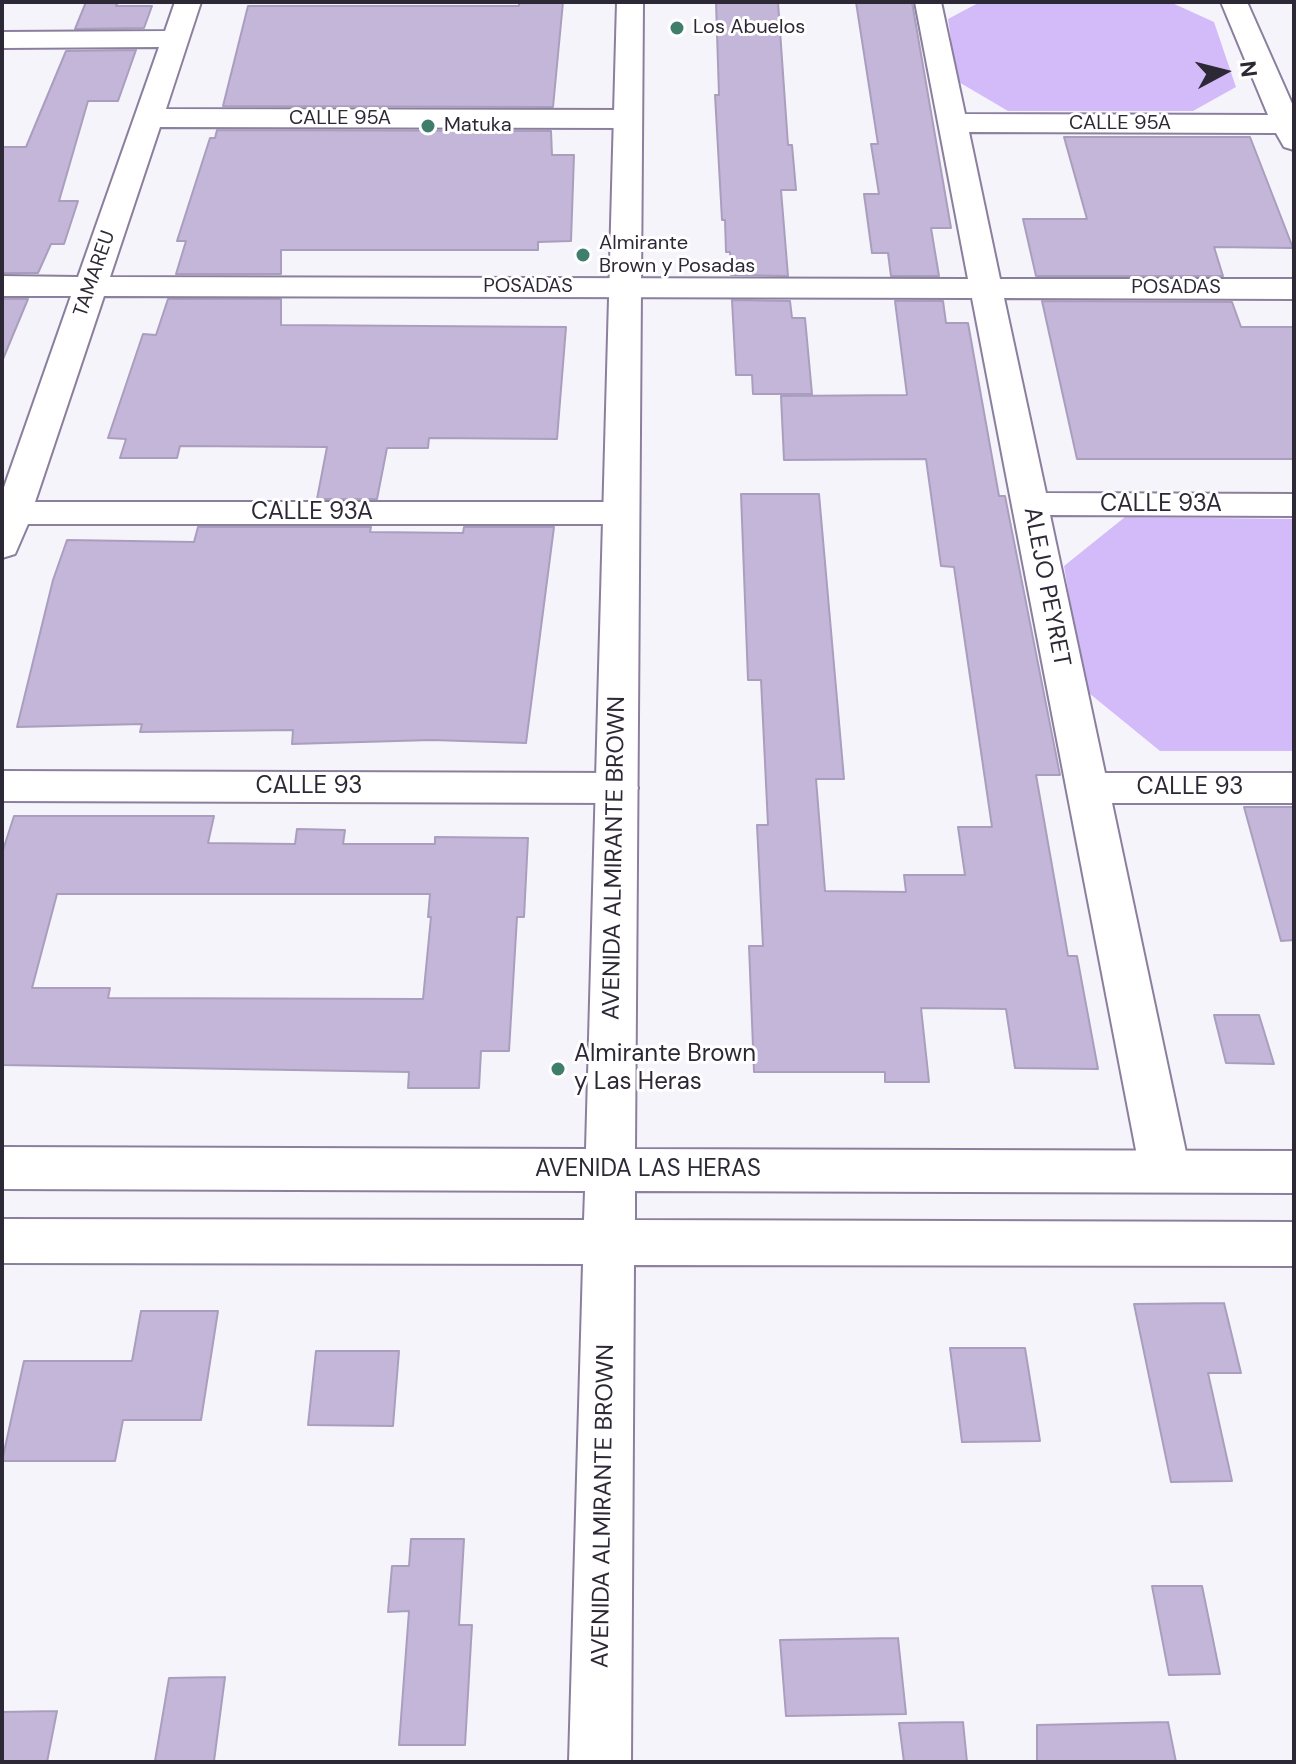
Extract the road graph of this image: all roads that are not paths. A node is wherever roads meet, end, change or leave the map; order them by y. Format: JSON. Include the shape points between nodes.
{"nodes":[{"id":1,"x":188,"y":2,"type":"edge"},
{"id":2,"x":630,"y":2,"type":"edge"},
{"id":3,"x":928,"y":2,"type":"edge"},
{"id":4,"x":1234,"y":2,"type":"edge"},
{"id":5,"x":175,"y":39,"type":"junction"},
{"id":6,"x":2,"y":40,"type":"edge"},
{"id":7,"x":149,"y":118,"type":"junction"},
{"id":8,"x":628,"y":119,"type":"junction"},
{"id":9,"x":953,"y":123,"type":"junction"},
{"id":10,"x":1290,"y":133,"type":"edge"},
{"id":11,"x":2,"y":286,"type":"edge"},
{"id":12,"x":91,"y":286,"type":"junction"},
{"id":13,"x":625,"y":287,"type":"junction"},
{"id":14,"x":985,"y":288,"type":"junction"},
{"id":15,"x":1294,"y":289,"type":"edge"},
{"id":16,"x":1029,"y":504,"type":"junction"},
{"id":17,"x":1294,"y":505,"type":"edge"},
{"id":18,"x":621,"y":513,"type":"junction"},
{"id":19,"x":6,"y":524,"type":"edge"},
{"id":20,"x":2,"y":786,"type":"edge"},
{"id":21,"x":617,"y":788,"type":"junction"},
{"id":22,"x":1086,"y":788,"type":"junction"},
{"id":23,"x":1294,"y":788,"type":"edge"},
{"id":24,"x":2,"y":1168,"type":"edge"},
{"id":25,"x":610,"y":1170,"type":"junction"},
{"id":26,"x":1165,"y":1171,"type":"junction"},
{"id":27,"x":1294,"y":1172,"type":"edge"},
{"id":28,"x":2,"y":1241,"type":"edge"},
{"id":29,"x":609,"y":1243,"type":"junction"},
{"id":30,"x":1294,"y":1244,"type":"edge"},
{"id":31,"x":600,"y":1762,"type":"edge"}],
"edges":[{"from":1,"to":5,"type":"street","name":"TAMAREU"},
{"from":2,"to":8,"type":"street","name":"AVENIDA ALMIRANTE BROWN"},
{"from":3,"to":9,"type":"street","name":"ALEJO PEYRET"},
{"from":4,"to":10,"type":"street"},
{"from":5,"to":6,"type":"street"},
{"from":5,"to":7,"type":"street","name":"TAMAREU"},
{"from":7,"to":8,"type":"street","name":"CALLE 95A"},
{"from":7,"to":12,"type":"street","name":"TAMAREU"},
{"from":8,"to":13,"type":"street","name":"AVENIDA ALMIRANTE BROWN"},
{"from":9,"to":10,"type":"street","name":"CALLE 95A"},
{"from":9,"to":14,"type":"street","name":"ALEJO PEYRET"},
{"from":11,"to":12,"type":"street","name":"POSADAS"},
{"from":12,"to":13,"type":"street","name":"POSADAS"},
{"from":12,"to":19,"type":"street","name":"TAMAREU"},
{"from":13,"to":14,"type":"street","name":"POSADAS"},
{"from":13,"to":18,"type":"street","name":"AVENIDA ALMIRANTE BROWN"},
{"from":14,"to":15,"type":"street","name":"POSADAS"},
{"from":14,"to":16,"type":"street","name":"ALEJO PEYRET"},
{"from":16,"to":17,"type":"street","name":"CALLE 93A"},
{"from":16,"to":22,"type":"street","name":"ALEJO PEYRET"},
{"from":18,"to":19,"type":"street","name":"CALLE 93A"},
{"from":18,"to":21,"type":"street","name":"AVENIDA ALMIRANTE BROWN"},
{"from":20,"to":21,"type":"street","name":"CALLE 93"},
{"from":21,"to":25,"type":"street","name":"AVENIDA ALMIRANTE BROWN"},
{"from":22,"to":23,"type":"street","name":"CALLE 93"},
{"from":22,"to":26,"type":"street","name":"ALEJO PEYRET"},
{"from":24,"to":25,"type":"street","name":"AVENIDA LAS HERAS"},
{"from":25,"to":26,"type":"street","name":"AVENIDA LAS HERAS"},
{"from":25,"to":29,"type":"street","name":"AVENIDA ALMIRANTE BROWN"},
{"from":26,"to":27,"type":"street","name":"AVENIDA LAS HERAS"},
{"from":28,"to":29,"type":"street"},
{"from":29,"to":30,"type":"street"},
{"from":29,"to":31,"type":"street","name":"AVENIDA ALMIRANTE BROWN"}]}
